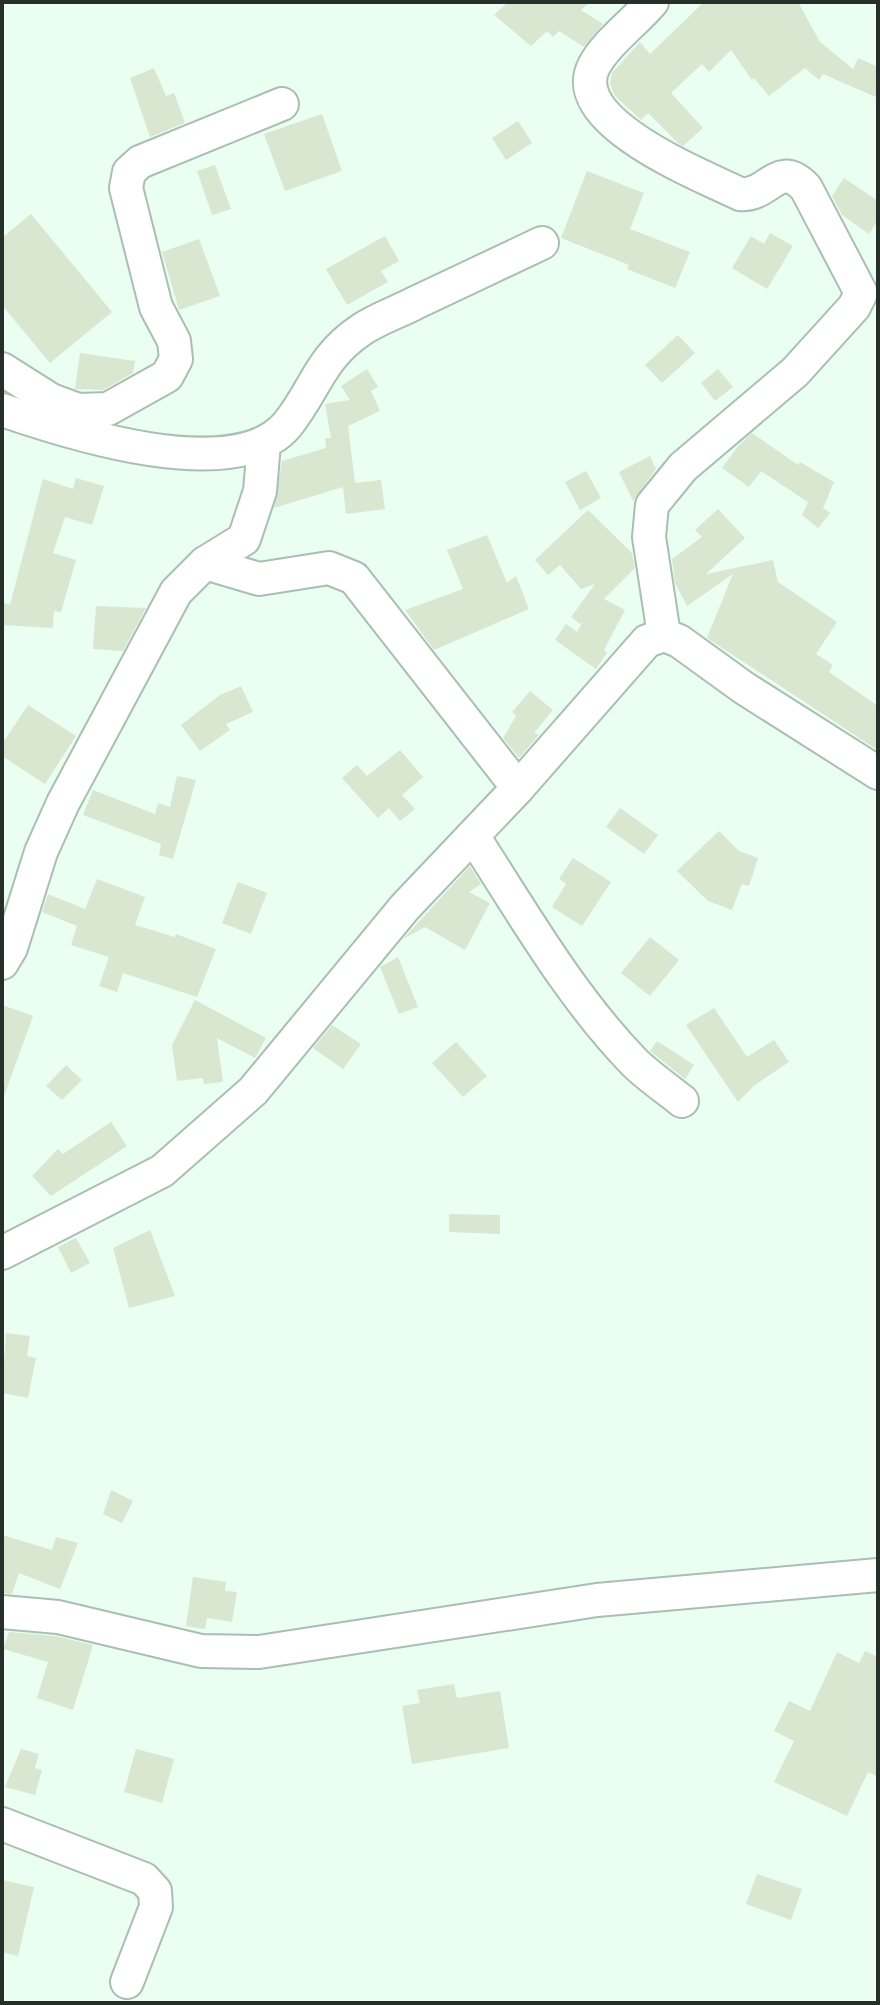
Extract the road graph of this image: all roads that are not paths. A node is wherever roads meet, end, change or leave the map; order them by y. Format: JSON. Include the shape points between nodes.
{"nodes":[{"id":1,"x":652,"y":2,"type":"edge"},
{"id":2,"x":282,"y":104,"type":"dead end"},
{"id":3,"x":542,"y":243,"type":"dead end"},
{"id":4,"x":2,"y":369,"type":"edge"},
{"id":5,"x":2,"y":410,"type":"edge"},
{"id":6,"x":264,"y":443,"type":"junction"},
{"id":7,"x":205,"y":563,"type":"junction"},
{"id":8,"x":664,"y":635,"type":"junction"},
{"id":9,"x":878,"y":773,"type":"edge"},
{"id":10,"x":518,"y":788,"type":"junction"},
{"id":11,"x":473,"y":836,"type":"junction"},
{"id":12,"x":2,"y":963,"type":"edge"},
{"id":13,"x":682,"y":1101,"type":"dead end"},
{"id":14,"x":2,"y":1253,"type":"edge"},
{"id":15,"x":878,"y":1575,"type":"edge"},
{"id":16,"x":2,"y":1612,"type":"edge"},
{"id":17,"x":2,"y":1824,"type":"edge"},
{"id":18,"x":127,"y":1982,"type":"dead end"}],
"edges":[{"from":1,"to":8,"type":"street","via":[[595,64],[589,88],[597,106],[635,142],[740,194],[752,194],[783,176],[796,178],[861,293],[795,372],[683,467],[652,505],[649,537]]},
{"from":2,"to":4,"type":"street","via":[[140,162],[129,172],[126,188],[156,307],[174,341],[176,359],[167,376],[108,409],[78,410],[51,400]]},
{"from":3,"to":6,"type":"street","via":[[362,329],[331,355],[287,425]]},
{"from":5,"to":6,"type":"street","via":[[82,437],[165,453]]},
{"from":6,"to":7,"type":"street","via":[[260,491],[244,539]]},
{"from":7,"to":10,"type":"street","via":[[259,579],[329,568],[354,578]]},
{"from":7,"to":12,"type":"street","via":[[176,592],[63,803]]},
{"from":8,"to":9,"type":"street"},
{"from":8,"to":10,"type":"street","via":[[647,641]]},
{"from":10,"to":11,"type":"street"},
{"from":11,"to":13,"type":"street","via":[[608,1033]]},
{"from":11,"to":14,"type":"street","via":[[405,907],[253,1091],[162,1171]]},
{"from":15,"to":16,"type":"street","via":[[597,1600],[259,1652],[201,1651],[58,1617]]},
{"from":17,"to":18,"type":"street","via":[[144,1879],[155,1891],[156,1907]]}]}
